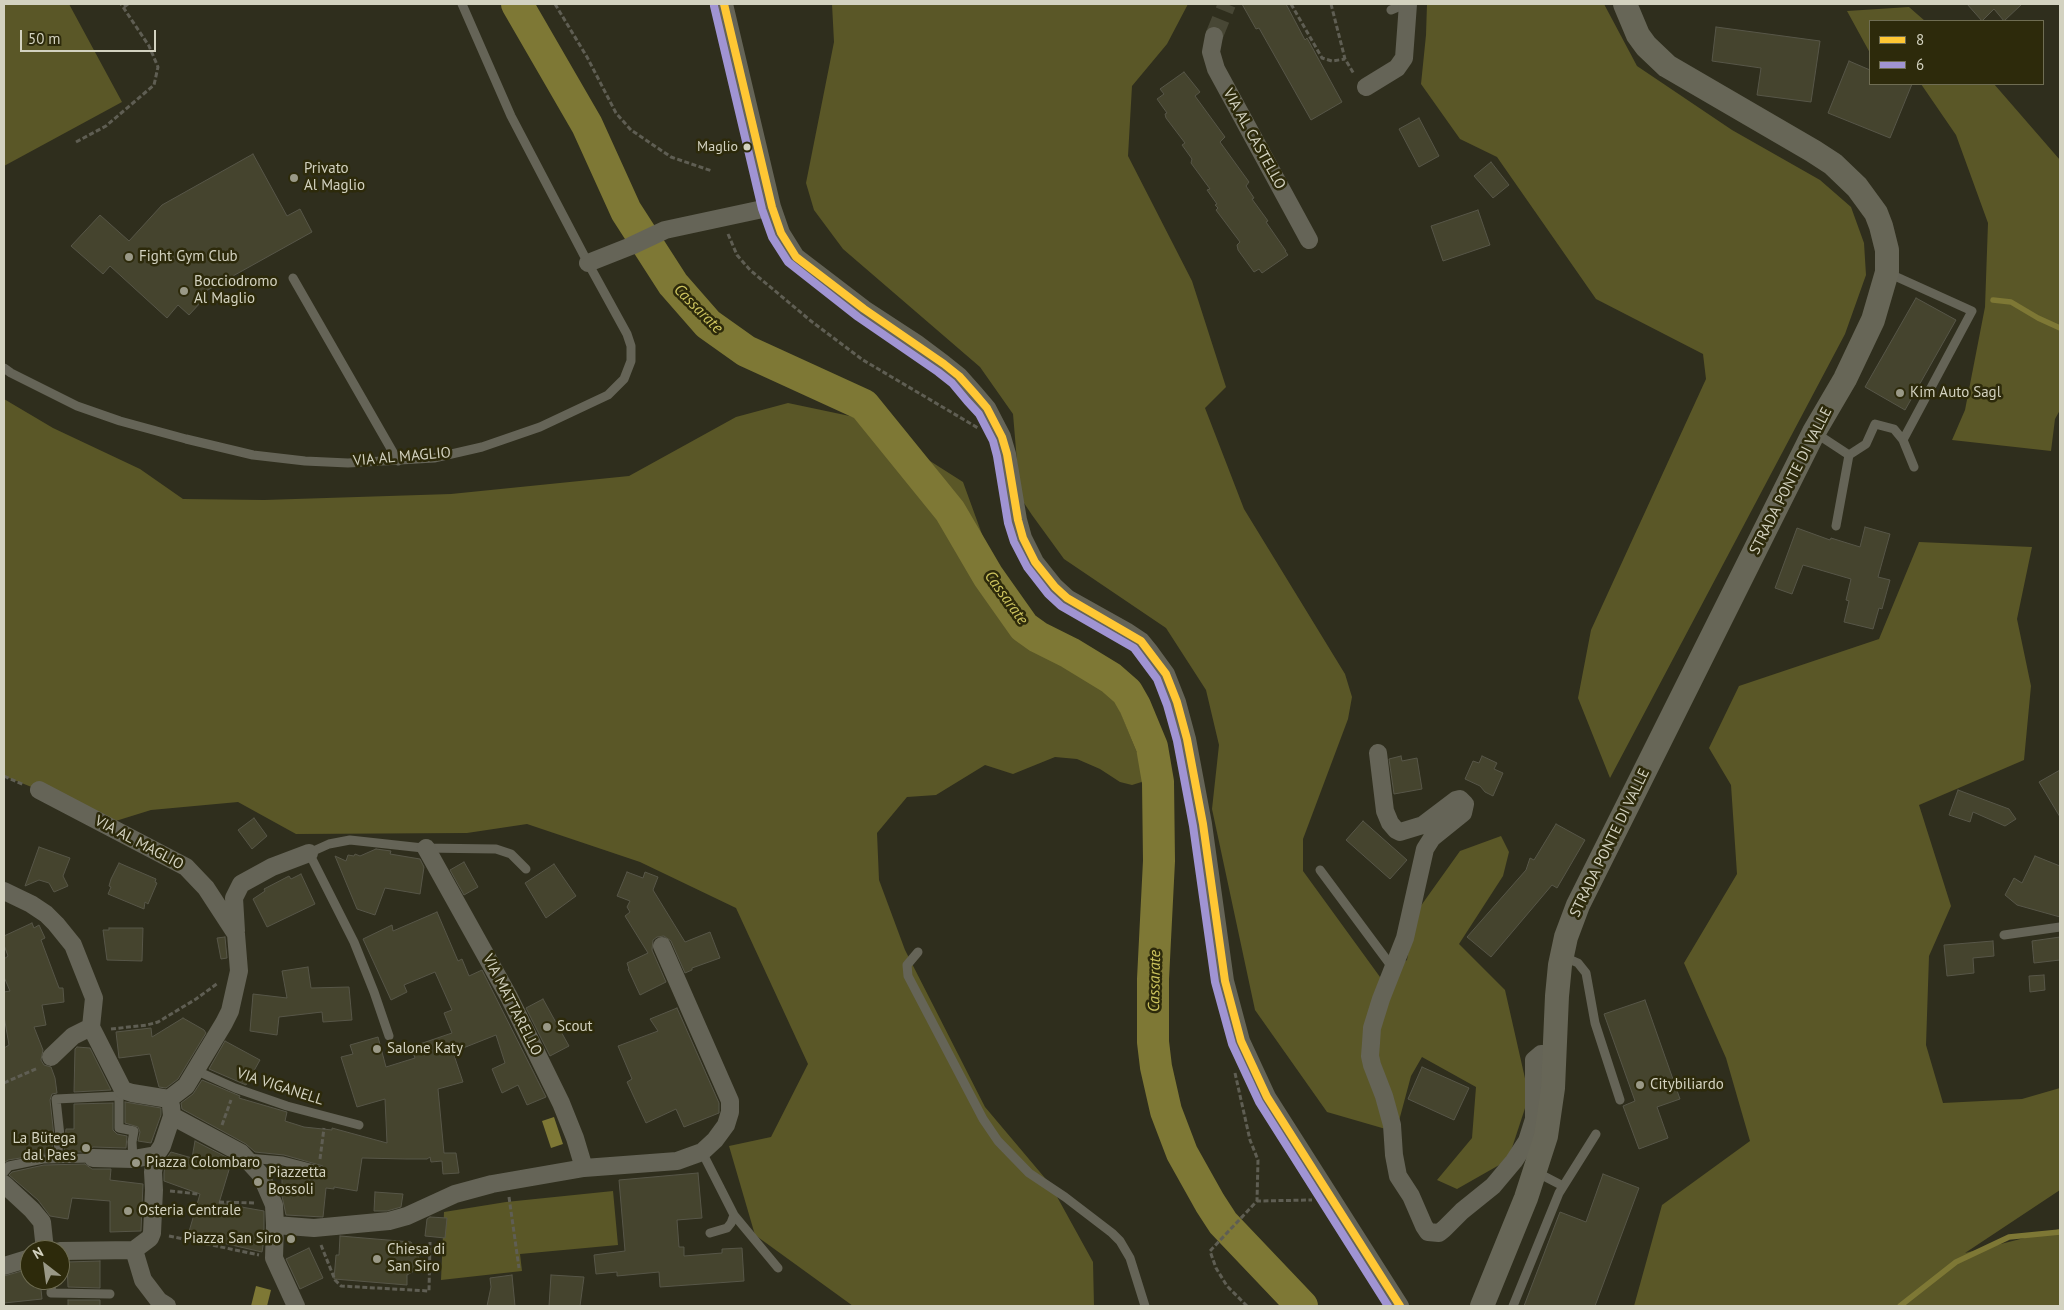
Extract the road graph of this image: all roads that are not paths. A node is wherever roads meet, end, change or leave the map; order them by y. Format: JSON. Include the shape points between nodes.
{"nodes":[{"id":1,"x":462,"y":4,"type":"edge"},
{"id":2,"x":724,"y":4,"type":"edge"},
{"id":3,"x":1406,"y":4,"type":"edge"},
{"id":4,"x":1625,"y":4,"type":"edge"},
{"id":5,"x":1391,"y":10,"type":"dead end"},
{"id":6,"x":1214,"y":36,"type":"tunnel mouth"},
{"id":7,"x":1366,"y":88,"type":"dead end"},
{"id":8,"x":772,"y":206,"type":"junction"},
{"id":9,"x":1309,"y":240,"type":"dead end"},
{"id":10,"x":588,"y":263,"type":"junction"},
{"id":11,"x":1887,"y":272,"type":"junction"},
{"id":12,"x":293,"y":278,"type":"dead end"},
{"id":13,"x":4,"y":368,"type":"edge"},
{"id":14,"x":1814,"y":432,"type":"junction"},
{"id":15,"x":1903,"y":440,"type":"junction"},
{"id":16,"x":1849,"y":455,"type":"junction"},
{"id":17,"x":398,"y":461,"type":"junction"},
{"id":18,"x":1914,"y":467,"type":"dead end"},
{"id":19,"x":1836,"y":526,"type":"dead end"},
{"id":20,"x":1378,"y":753,"type":"dead end"},
{"id":21,"x":39,"y":790,"type":"dead end"},
{"id":22,"x":426,"y":848,"type":"junction"},
{"id":23,"x":310,"y":853,"type":"junction"},
{"id":24,"x":526,"y":869,"type":"dead end"},
{"id":25,"x":1320,"y":870,"type":"dead end"},
{"id":26,"x":4,"y":891,"type":"edge"},
{"id":27,"x":2060,"y":927,"type":"edge"},
{"id":28,"x":236,"y":934,"type":"junction"},
{"id":29,"x":2004,"y":935,"type":"dead end"},
{"id":30,"x":662,"y":946,"type":"dead end"},
{"id":31,"x":918,"y":952,"type":"dead end"},
{"id":32,"x":1562,"y":956,"type":"junction"},
{"id":33,"x":1392,"y":967,"type":"junction"},
{"id":34,"x":91,"y":1027,"type":"junction"},
{"id":35,"x":389,"y":1036,"type":"dead end"},
{"id":36,"x":1554,"y":1054,"type":"junction"},
{"id":37,"x":51,"y":1057,"type":"road end"},
{"id":38,"x":196,"y":1070,"type":"junction"},
{"id":39,"x":122,"y":1094,"type":"junction"},
{"id":40,"x":1620,"y":1100,"type":"dead end"},
{"id":41,"x":171,"y":1108,"type":"junction"},
{"id":42,"x":359,"y":1125,"type":"dead end"},
{"id":43,"x":1596,"y":1134,"type":"dead end"},
{"id":44,"x":702,"y":1152,"type":"junction"},
{"id":45,"x":156,"y":1155,"type":"junction"},
{"id":46,"x":57,"y":1158,"type":"junction"},
{"id":47,"x":94,"y":1158,"type":"joint"},
{"id":48,"x":247,"y":1158,"type":"junction"},
{"id":49,"x":133,"y":1159,"type":"junction"},
{"id":50,"x":584,"y":1168,"type":"junction"},
{"id":51,"x":318,"y":1170,"type":"road end"},
{"id":52,"x":4,"y":1172,"type":"edge"},
{"id":53,"x":1536,"y":1172,"type":"junction"},
{"id":54,"x":4,"y":1184,"type":"edge"},
{"id":55,"x":1563,"y":1186,"type":"junction"},
{"id":56,"x":734,"y":1215,"type":"junction"},
{"id":57,"x":276,"y":1225,"type":"junction"},
{"id":58,"x":710,"y":1233,"type":"dead end"},
{"id":59,"x":44,"y":1240,"type":"edge"},
{"id":60,"x":134,"y":1250,"type":"junction"},
{"id":61,"x":70,"y":1251,"type":"edge"},
{"id":62,"x":20,"y":1261,"type":"edge"},
{"id":63,"x":4,"y":1266,"type":"edge"},
{"id":64,"x":778,"y":1268,"type":"dead end"},
{"id":65,"x":51,"y":1290,"type":"edge"},
{"id":66,"x":110,"y":1294,"type":"dead end"},
{"id":67,"x":167,"y":1306,"type":"edge"},
{"id":68,"x":296,"y":1306,"type":"edge"},
{"id":69,"x":1145,"y":1306,"type":"edge"},
{"id":70,"x":1400,"y":1306,"type":"edge"},
{"id":71,"x":1482,"y":1306,"type":"edge"},
{"id":72,"x":1513,"y":1306,"type":"edge"}],
"edges":[{"from":1,"to":10,"type":"lane","name":"VIA AL MAGLIO","via":[[511,116]]},
{"from":2,"to":8,"type":"street"},
{"from":3,"to":5,"type":"lane"},
{"from":3,"to":7,"type":"street","via":[[1404,58],[1396,68]]},
{"from":4,"to":11,"type":"street","name":"STRADA PONTE DI VALLE","via":[[1638,35],[1667,66],[1813,151],[1850,181],[1867,200],[1881,226],[1887,250]]},
{"from":6,"to":9,"type":"street","name":"VIA AL CASTELLO","via":[[1211,52],[1216,69]]},
{"from":8,"to":10,"type":"street","via":[[665,230]]},
{"from":8,"to":70,"type":"street","via":[[781,233],[796,258],[944,364],[987,408],[1002,437],[1018,520],[1035,562],[1067,598],[1141,641],[1166,674],[1187,739],[1203,824],[1225,981],[1241,1041],[1272,1105]]},
{"from":10,"to":17,"type":"lane","name":"VIA AL MAGLIO","via":[[632,346],[631,362],[624,379],[608,395],[540,428],[482,447],[434,458]]},
{"from":11,"to":14,"type":"street","name":"STRADA PONTE DI VALLE","via":[[1874,320]]},
{"from":11,"to":15,"type":"lane","via":[[1972,312]]},
{"from":12,"to":17,"type":"lane"},
{"from":13,"to":17,"type":"lane","name":"VIA AL MAGLIO","via":[[77,406],[120,421],[253,455],[305,461]]},
{"from":14,"to":16,"type":"lane"},
{"from":14,"to":32,"type":"street","name":"STRADA PONTE DI VALLE","via":[[1589,881],[1571,923]]},
{"from":15,"to":16,"type":"lane","via":[[1894,429],[1875,424],[1866,444]]},
{"from":15,"to":18,"type":"lane"},
{"from":16,"to":19,"type":"lane"},
{"from":20,"to":33,"type":"street","via":[[1385,811],[1396,830],[1400,832],[1423,825],[1456,800],[1460,799],[1465,804],[1463,813],[1432,838],[1425,849],[1405,938]]},
{"from":21,"to":28,"type":"street","name":"VIA AL MAGLIO","via":[[186,867],[206,888]]},
{"from":22,"to":23,"type":"lane","via":[[350,840],[329,844]]},
{"from":22,"to":24,"type":"lane","via":[[496,849],[511,854]]},
{"from":22,"to":50,"type":"street","name":"VIA MATTARELLO","via":[[553,1085]]},
{"from":23,"to":28,"type":"street","via":[[272,867],[241,884],[234,898]]},
{"from":23,"to":35,"type":"lane","via":[[354,942]]},
{"from":25,"to":33,"type":"lane"},
{"from":26,"to":34,"type":"street","via":[[46,914],[73,945],[94,998]]},
{"from":27,"to":29,"type":"lane"},
{"from":28,"to":38,"type":"street","name":"VIA AL MAGLIO","via":[[239,980],[224,1023]]},
{"from":30,"to":44,"type":"street","via":[[731,1106],[726,1125]]},
{"from":31,"to":69,"type":"lane","via":[[907,965],[910,983],[983,1118],[998,1141],[1029,1173],[1065,1197],[1120,1242],[1130,1258]]},
{"from":32,"to":36,"type":"street","name":"STRADA PONTE DI VALLE"},
{"from":32,"to":40,"type":"lane","via":[[1578,963],[1586,973],[1594,1023]]},
{"from":33,"to":36,"type":"street","via":[[1372,1028],[1370,1056],[1391,1119],[1398,1176],[1428,1232],[1439,1233],[1444,1229],[1493,1186],[1514,1161],[1527,1141],[1534,1119],[1534,1060],[1541,1054]]},
{"from":34,"to":37,"type":"street","via":[[73,1036]]},
{"from":34,"to":39,"type":"street"},
{"from":36,"to":53,"type":"street","name":"STRADA PONTE DI VALLE","via":[[1550,1118]]},
{"from":38,"to":41,"type":"street","name":"VIA AL MAGLIO"},
{"from":38,"to":42,"type":"lane","name":"VIA VIGANELL","via":[[287,1106]]},
{"from":39,"to":41,"type":"street"},
{"from":39,"to":46,"type":"lane","via":[[56,1099],[60,1136]]},
{"from":39,"to":49,"type":"lane","via":[[119,1128],[134,1130]]},
{"from":41,"to":45,"type":"street","via":[[162,1146]]},
{"from":41,"to":48,"type":"street","via":[[208,1137]]},
{"from":43,"to":55,"type":"lane"},
{"from":44,"to":50,"type":"street","via":[[676,1161]]},
{"from":44,"to":56,"type":"lane"},
{"from":45,"to":49,"type":"street"},
{"from":45,"to":60,"type":"street","via":[[152,1233]]},
{"from":46,"to":47,"type":"lane"},
{"from":46,"to":52,"type":"lane","via":[[9,1166]]},
{"from":47,"to":49,"type":"street"},
{"from":48,"to":51,"type":"lane","via":[[283,1161]]},
{"from":48,"to":57,"type":"street","via":[[261,1175],[274,1205]]},
{"from":50,"to":57,"type":"street","via":[[455,1194],[397,1220],[314,1228]]},
{"from":53,"to":55,"type":"lane"},
{"from":53,"to":71,"type":"street","name":"STRADA PONTE DI VALLE"},
{"from":54,"to":59,"type":"street","via":[[42,1222]]},
{"from":55,"to":72,"type":"lane"},
{"from":56,"to":58,"type":"lane","via":[[726,1228]]},
{"from":56,"to":64,"type":"lane"},
{"from":57,"to":68,"type":"street","via":[[274,1258]]},
{"from":60,"to":61,"type":"street"},
{"from":60,"to":67,"type":"street","via":[[143,1280],[159,1302]]},
{"from":62,"to":63,"type":"street"},
{"from":65,"to":66,"type":"lane","via":[[51,1293]]}]}
